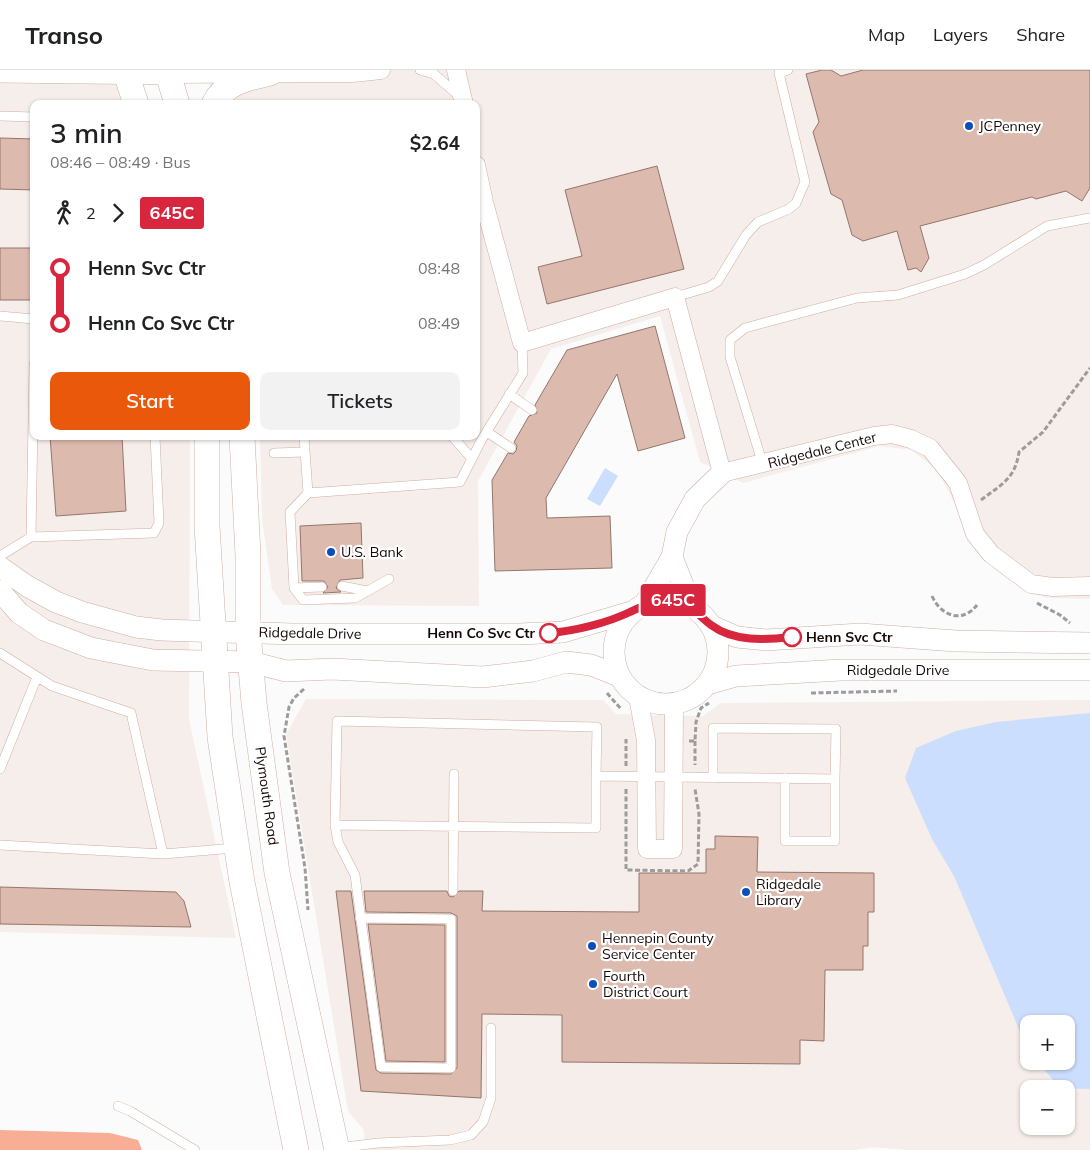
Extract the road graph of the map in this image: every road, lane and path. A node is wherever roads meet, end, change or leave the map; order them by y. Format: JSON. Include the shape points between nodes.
{"nodes":[{"id":1,"x":382,"y":70,"type":"edge"},
{"id":2,"x":420,"y":70,"type":"edge"},
{"id":3,"x":456,"y":70,"type":"edge"},
{"id":4,"x":788,"y":70,"type":"edge"},
{"id":5,"x":0,"y":72,"type":"edge"},
{"id":6,"x":126,"y":72,"type":"edge"},
{"id":7,"x":168,"y":72,"type":"edge"},
{"id":8,"x":270,"y":72,"type":"junction"},
{"id":9,"x":135,"y":100,"type":"edge"},
{"id":10,"x":176,"y":100,"type":"edge"},
{"id":11,"x":217,"y":100,"type":"edge"},
{"id":12,"x":462,"y":100,"type":"edge"},
{"id":13,"x":464,"y":100,"type":"edge"},
{"id":14,"x":0,"y":116,"type":"edge"},
{"id":15,"x":30,"y":117,"type":"edge"},
{"id":16,"x":480,"y":202,"type":"edge"},
{"id":17,"x":1090,"y":218,"type":"edge"},
{"id":18,"x":676,"y":297,"type":"junction"},
{"id":19,"x":0,"y":316,"type":"edge"},
{"id":20,"x":30,"y":319,"type":"edge"},
{"id":21,"x":522,"y":343,"type":"junction"},
{"id":22,"x":1090,"y":368,"type":"edge"},
{"id":23,"x":509,"y":394,"type":"junction"},
{"id":24,"x":532,"y":410,"type":"dead end"},
{"id":25,"x":486,"y":432,"type":"junction"},
{"id":26,"x":33,"y":440,"type":"edge"},
{"id":27,"x":155,"y":440,"type":"edge"},
{"id":28,"x":207,"y":440,"type":"edge"},
{"id":29,"x":242,"y":440,"type":"edge"},
{"id":30,"x":304,"y":440,"type":"edge"},
{"id":31,"x":455,"y":440,"type":"edge"},
{"id":32,"x":510,"y":448,"type":"dead end"},
{"id":33,"x":305,"y":452,"type":"junction"},
{"id":34,"x":274,"y":454,"type":"dead end"},
{"id":35,"x":472,"y":459,"type":"junction"},
{"id":36,"x":763,"y":465,"type":"junction"},
{"id":37,"x":722,"y":473,"type":"junction"},
{"id":38,"x":308,"y":493,"type":"junction"},
{"id":39,"x":966,"y":506,"type":"junction"},
{"id":40,"x":31,"y":536,"type":"junction"},
{"id":41,"x":0,"y":556,"type":"edge"},
{"id":42,"x":672,"y":557,"type":"junction"},
{"id":43,"x":0,"y":567,"type":"edge"},
{"id":44,"x":389,"y":579,"type":"dead end"},
{"id":45,"x":342,"y":586,"type":"dead end"},
{"id":46,"x":1090,"y":586,"type":"edge"},
{"id":47,"x":322,"y":587,"type":"dead end"},
{"id":48,"x":294,"y":588,"type":"junction"},
{"id":49,"x":367,"y":591,"type":"junction"},
{"id":50,"x":0,"y":592,"type":"edge"},
{"id":51,"x":932,"y":596,"type":"dead end"},
{"id":52,"x":1034,"y":602,"type":"dead end"},
{"id":53,"x":977,"y":605,"type":"dead end"},
{"id":54,"x":691,"y":606,"type":"junction"},
{"id":55,"x":637,"y":608,"type":"junction"},
{"id":56,"x":712,"y":626,"type":"junction"},
{"id":57,"x":1074,"y":627,"type":"dead end"},
{"id":58,"x":213,"y":631,"type":"junction"},
{"id":59,"x":248,"y":632,"type":"junction"},
{"id":60,"x":1090,"y":643,"type":"edge"},
{"id":61,"x":0,"y":653,"type":"edge"},
{"id":62,"x":215,"y":662,"type":"junction"},
{"id":63,"x":251,"y":662,"type":"junction"},
{"id":64,"x":1090,"y":670,"type":"edge"},
{"id":65,"x":619,"y":676,"type":"junction"},
{"id":66,"x":38,"y":677,"type":"junction"},
{"id":67,"x":708,"y":684,"type":"junction"},
{"id":68,"x":638,"y":697,"type":"junction"},
{"id":69,"x":294,"y":698,"type":"dead end"},
{"id":70,"x":679,"y":703,"type":"junction"},
{"id":71,"x":626,"y":739,"type":"dead end"},
{"id":72,"x":695,"y":741,"type":"dead end"},
{"id":73,"x":626,"y":768,"type":"dead end"},
{"id":74,"x":0,"y":769,"type":"edge"},
{"id":75,"x":695,"y":769,"type":"dead end"},
{"id":76,"x":454,"y":774,"type":"dead end"},
{"id":77,"x":596,"y":776,"type":"junction"},
{"id":78,"x":648,"y":776,"type":"junction"},
{"id":79,"x":674,"y":777,"type":"junction"},
{"id":80,"x":712,"y":778,"type":"junction"},
{"id":81,"x":785,"y":778,"type":"junction"},
{"id":82,"x":835,"y":778,"type":"junction"},
{"id":83,"x":335,"y":825,"type":"junction"},
{"id":84,"x":454,"y":826,"type":"junction"},
{"id":85,"x":0,"y":845,"type":"edge"},
{"id":86,"x":237,"y":848,"type":"junction"},
{"id":87,"x":163,"y":854,"type":"junction"},
{"id":88,"x":453,"y":891,"type":"dead end"},
{"id":89,"x":309,"y":917,"type":"dead end"},
{"id":90,"x":360,"y":918,"type":"junction"},
{"id":91,"x":491,"y":1028,"type":"dead end"},
{"id":92,"x":118,"y":1106,"type":"dead end"},
{"id":93,"x":333,"y":1149,"type":"edge"},
{"id":94,"x":195,"y":1150,"type":"edge"},
{"id":95,"x":296,"y":1150,"type":"edge"}],
"edges":[{"from":1,"to":8,"type":"street"},
{"from":2,"to":12,"type":"lane","via":[[434,74]]},
{"from":3,"to":13,"type":"street"},
{"from":4,"to":18,"type":"lane","via":[[779,73],[805,182],[796,203],[758,222],[718,281]]},
{"from":5,"to":6,"type":"street"},
{"from":6,"to":7,"type":"street"},
{"from":6,"to":9,"type":"main road"},
{"from":7,"to":8,"type":"street"},
{"from":7,"to":10,"type":"main road"},
{"from":8,"to":11,"type":"main road","via":[[227,88]]},
{"from":14,"to":15,"type":"lane"},
{"from":16,"to":21,"type":"street"},
{"from":17,"to":36,"type":"lane","via":[[1047,226],[965,274],[898,295],[857,298],[745,328],[730,340],[730,357]]},
{"from":18,"to":21,"type":"street"},
{"from":18,"to":37,"type":"street"},
{"from":19,"to":20,"type":"lane"},
{"from":21,"to":23,"type":"lane","via":[[522,373]]},
{"from":22,"to":39,"type":"path","via":[[1043,432],[1019,452],[1016,468],[1006,481],[978,502]]},
{"from":23,"to":24,"type":"lane"},
{"from":23,"to":25,"type":"lane"},
{"from":25,"to":32,"type":"lane"},
{"from":25,"to":35,"type":"lane"},
{"from":26,"to":40,"type":"lane"},
{"from":27,"to":40,"type":"lane","via":[[159,523],[154,533]]},
{"from":28,"to":58,"type":"main road","via":[[207,526]]},
{"from":29,"to":59,"type":"main road","name":"Plymouth Road"},
{"from":30,"to":33,"type":"lane"},
{"from":31,"to":35,"type":"lane"},
{"from":33,"to":34,"type":"lane"},
{"from":33,"to":38,"type":"lane"},
{"from":35,"to":38,"type":"lane","via":[[460,482]]},
{"from":36,"to":37,"type":"street","name":"Ridgedale Center"},
{"from":36,"to":39,"type":"street","name":"Ridgedale Center","via":[[848,442],[892,434],[930,448],[958,483]]},
{"from":37,"to":42,"type":"street","via":[[695,498],[677,532]]},
{"from":38,"to":48,"type":"lane","via":[[290,512]]},
{"from":39,"to":46,"type":"street","name":"Ridgedale Center","via":[[975,534],[990,554],[1031,584]]},
{"from":40,"to":41,"type":"lane"},
{"from":42,"to":54,"type":"street"},
{"from":42,"to":55,"type":"street"},
{"from":43,"to":58,"type":"street","name":"Ridgedale Drive","via":[[56,602],[100,618],[136,627]]},
{"from":44,"to":49,"type":"lane"},
{"from":45,"to":49,"type":"lane"},
{"from":47,"to":48,"type":"lane"},
{"from":48,"to":49,"type":"lane","via":[[303,600],[355,598]]},
{"from":50,"to":62,"type":"street","via":[[20,614],[44,630],[91,648],[153,660]]},
{"from":51,"to":53,"type":"path","via":[[940,609],[953,616],[971,612]]},
{"from":52,"to":57,"type":"path","via":[[1060,615]]},
{"from":54,"to":55,"type":"street","via":[[672,600]]},
{"from":54,"to":56,"type":"street"},
{"from":55,"to":59,"type":"street","name":"Ridgedale Drive","via":[[563,632]]},
{"from":55,"to":65,"type":"street","via":[[618,628],[614,662]]},
{"from":56,"to":60,"type":"street","via":[[737,637],[766,640],[860,634],[956,641]]},
{"from":56,"to":67,"type":"street","via":[[719,656],[716,671]]},
{"from":58,"to":59,"type":"street","name":"Ridgedale Drive"},
{"from":58,"to":62,"type":"main road"},
{"from":59,"to":63,"type":"main road","name":"Plymouth Road"},
{"from":61,"to":66,"type":"lane"},
{"from":62,"to":63,"type":"street"},
{"from":62,"to":86,"type":"main road","via":[[220,737]]},
{"from":63,"to":65,"type":"street","via":[[286,672],[332,669],[483,677],[533,671],[566,662],[591,665]]},
{"from":63,"to":93,"type":"main road","name":"Plymouth Road","via":[[278,873]]},
{"from":64,"to":67,"type":"street","name":"Ridgedale Drive","via":[[841,670],[736,676]]},
{"from":65,"to":68,"type":"street"},
{"from":66,"to":74,"type":"lane"},
{"from":66,"to":87,"type":"lane","via":[[52,686],[131,714]]},
{"from":67,"to":70,"type":"street","via":[[695,696]]},
{"from":68,"to":70,"type":"street","via":[[665,705]]},
{"from":68,"to":78,"type":"street","via":[[646,740]]},
{"from":69,"to":89,"type":"path","via":[[285,720],[284,736]]},
{"from":70,"to":79,"type":"street","via":[[674,710]]},
{"from":71,"to":73,"type":"path"},
{"from":72,"to":75,"type":"path"},
{"from":76,"to":84,"type":"lane"},
{"from":77,"to":78,"type":"lane"},
{"from":77,"to":83,"type":"lane","via":[[597,727],[337,721]]},
{"from":77,"to":84,"type":"lane","via":[[596,828]]},
{"from":78,"to":79,"type":"lane"},
{"from":78,"to":79,"type":"street","via":[[647,849],[673,849]]},
{"from":79,"to":80,"type":"lane"},
{"from":80,"to":81,"type":"lane"},
{"from":80,"to":82,"type":"lane","via":[[713,728],[836,729]]},
{"from":81,"to":82,"type":"lane"},
{"from":81,"to":82,"type":"lane","via":[[785,841],[835,841]]},
{"from":83,"to":84,"type":"lane"},
{"from":83,"to":90,"type":"lane","via":[[338,842],[355,875]]},
{"from":84,"to":88,"type":"lane"},
{"from":85,"to":87,"type":"lane"},
{"from":86,"to":87,"type":"lane"},
{"from":86,"to":95,"type":"main road"},
{"from":90,"to":90,"type":"lane","via":[[381,1067],[451,1068],[451,919]]},
{"from":91,"to":93,"type":"lane","via":[[491,1098],[483,1122],[471,1135],[450,1140],[378,1143]]},
{"from":92,"to":94,"type":"lane"}]}
